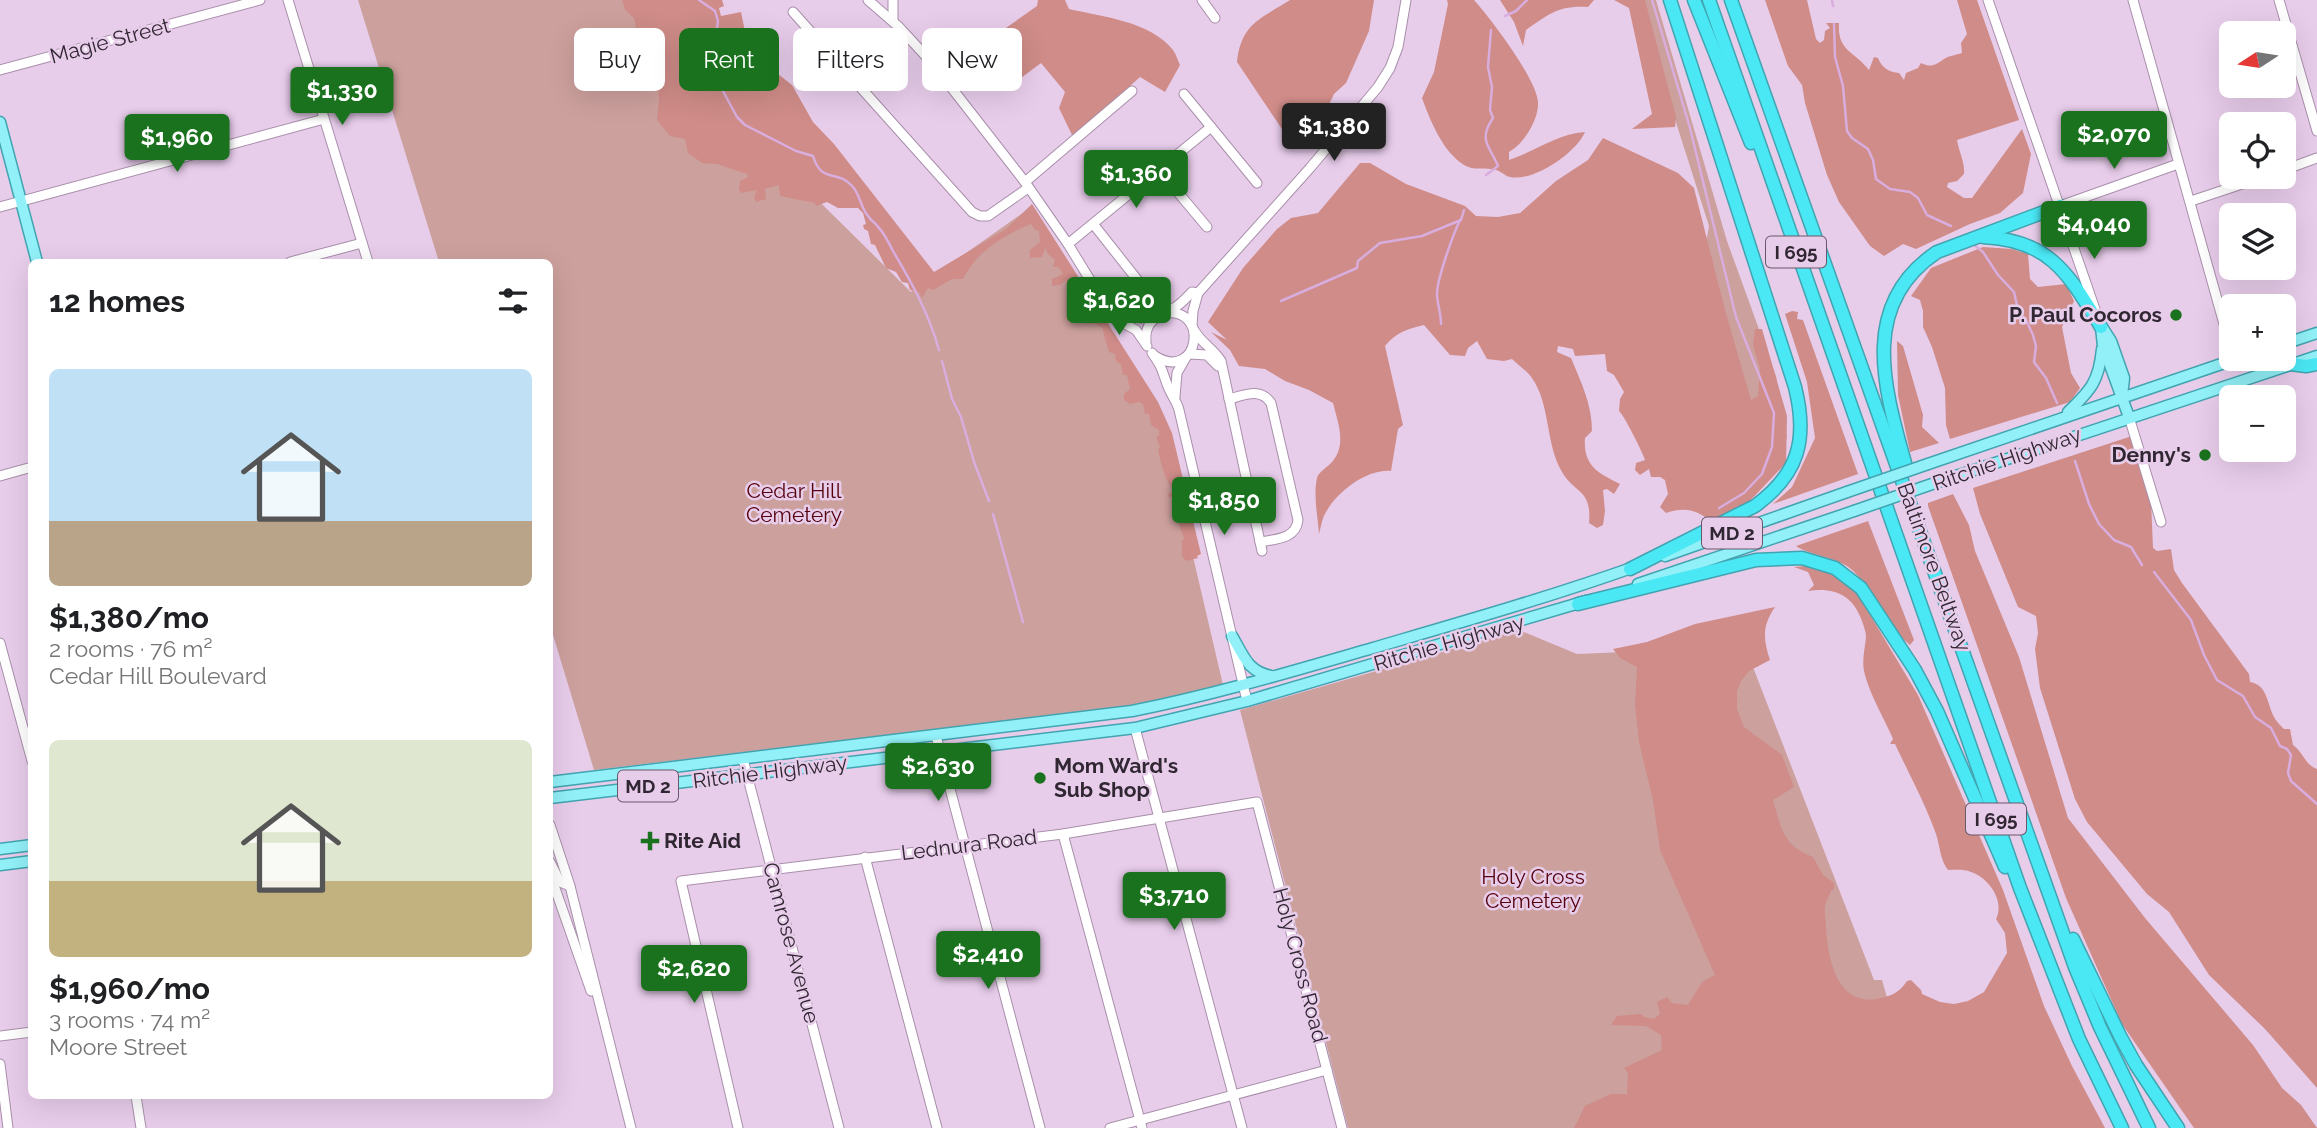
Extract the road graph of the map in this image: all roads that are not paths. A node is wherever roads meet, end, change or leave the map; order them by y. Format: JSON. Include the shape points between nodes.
{"nodes":[{"id":1,"x":260,"y":0,"type":"edge"},
{"id":2,"x":288,"y":0,"type":"edge"},
{"id":3,"x":868,"y":0,"type":"edge"},
{"id":4,"x":893,"y":0,"type":"edge"},
{"id":5,"x":1202,"y":0,"type":"edge"},
{"id":6,"x":1406,"y":0,"type":"edge"},
{"id":7,"x":1670,"y":0,"type":"edge"},
{"id":8,"x":1694,"y":0,"type":"edge"},
{"id":9,"x":1709,"y":0,"type":"edge"},
{"id":10,"x":1731,"y":0,"type":"edge"},
{"id":11,"x":1989,"y":0,"type":"edge"},
{"id":12,"x":2133,"y":0,"type":"edge"},
{"id":13,"x":2279,"y":0,"type":"edge"},
{"id":14,"x":793,"y":12,"type":"dead end"},
{"id":15,"x":1215,"y":18,"type":"dead end"},
{"id":16,"x":893,"y":21,"type":"junction"},
{"id":17,"x":0,"y":70,"type":"edge"},
{"id":18,"x":1132,"y":91,"type":"dead end"},
{"id":19,"x":1184,"y":94,"type":"dead end"},
{"id":20,"x":324,"y":119,"type":"junction"},
{"id":21,"x":0,"y":122,"type":"edge"},
{"id":22,"x":1211,"y":127,"type":"junction"},
{"id":23,"x":2317,"y":131,"type":"edge"},
{"id":24,"x":2317,"y":158,"type":"edge"},
{"id":25,"x":2178,"y":164,"type":"junction"},
{"id":26,"x":2296,"y":166,"type":"edge"},
{"id":27,"x":1160,"y":171,"type":"junction"},
{"id":28,"x":1257,"y":183,"type":"dead end"},
{"id":29,"x":1026,"y":185,"type":"junction"},
{"id":30,"x":2227,"y":189,"type":"edge"},
{"id":31,"x":21,"y":201,"type":"junction"},
{"id":32,"x":2191,"y":201,"type":"junction"},
{"id":33,"x":2060,"y":206,"type":"junction"},
{"id":34,"x":0,"y":207,"type":"edge"},
{"id":35,"x":1094,"y":225,"type":"junction"},
{"id":36,"x":1207,"y":227,"type":"dead end"},
{"id":37,"x":1976,"y":237,"type":"junction"},
{"id":38,"x":362,"y":243,"type":"junction"},
{"id":39,"x":1068,"y":244,"type":"junction"},
{"id":40,"x":1793,"y":244,"type":"junction"},
{"id":41,"x":36,"y":259,"type":"edge"},
{"id":42,"x":301,"y":259,"type":"edge"},
{"id":43,"x":367,"y":259,"type":"edge"},
{"id":44,"x":1139,"y":282,"type":"dead end"},
{"id":45,"x":1198,"y":293,"type":"junction"},
{"id":46,"x":2219,"y":305,"type":"edge"},
{"id":47,"x":1115,"y":312,"type":"junction"},
{"id":48,"x":1158,"y":314,"type":"junction"},
{"id":49,"x":2101,"y":327,"type":"junction"},
{"id":50,"x":1193,"y":328,"type":"junction"},
{"id":51,"x":2317,"y":333,"type":"edge"},
{"id":52,"x":2296,"y":340,"type":"edge"},
{"id":53,"x":2103,"y":346,"type":"junction"},
{"id":54,"x":1150,"y":350,"type":"junction"},
{"id":55,"x":1187,"y":356,"type":"junction"},
{"id":56,"x":2317,"y":356,"type":"edge"},
{"id":57,"x":2296,"y":362,"type":"edge"},
{"id":58,"x":2219,"y":364,"type":"edge"},
{"id":59,"x":2317,"y":364,"type":"edge"},
{"id":60,"x":2296,"y":365,"type":"edge"},
{"id":61,"x":2270,"y":371,"type":"edge"},
{"id":62,"x":1223,"y":373,"type":"junction"},
{"id":63,"x":2122,"y":396,"type":"junction"},
{"id":64,"x":1175,"y":397,"type":"junction"},
{"id":65,"x":1229,"y":399,"type":"junction"},
{"id":66,"x":2064,"y":416,"type":"junction"},
{"id":67,"x":2129,"y":417,"type":"junction"},
{"id":68,"x":28,"y":468,"type":"edge"},
{"id":69,"x":0,"y":476,"type":"edge"},
{"id":70,"x":2161,"y":522,"type":"dead end"},
{"id":71,"x":1924,"y":538,"type":"junction"},
{"id":72,"x":1630,"y":569,"type":"junction"},
{"id":73,"x":1578,"y":604,"type":"junction"},
{"id":74,"x":1232,"y":636,"type":"junction"},
{"id":75,"x":0,"y":643,"type":"edge"},
{"id":76,"x":1274,"y":676,"type":"junction"},
{"id":77,"x":1243,"y":685,"type":"junction"},
{"id":78,"x":1247,"y":701,"type":"junction"},
{"id":79,"x":1135,"y":728,"type":"junction"},
{"id":80,"x":936,"y":736,"type":"junction"},
{"id":81,"x":28,"y":746,"type":"edge"},
{"id":82,"x":940,"y":752,"type":"junction"},
{"id":83,"x":743,"y":759,"type":"junction"},
{"id":84,"x":747,"y":775,"type":"junction"},
{"id":85,"x":553,"y":782,"type":"edge"},
{"id":86,"x":553,"y":798,"type":"edge"},
{"id":87,"x":1257,"y":802,"type":"joint"},
{"id":88,"x":1160,"y":819,"type":"junction"},
{"id":89,"x":553,"y":834,"type":"edge"},
{"id":90,"x":1063,"y":834,"type":"junction"},
{"id":91,"x":28,"y":846,"type":"edge"},
{"id":92,"x":965,"y":846,"type":"junction"},
{"id":93,"x":0,"y":849,"type":"edge"},
{"id":94,"x":865,"y":857,"type":"junction"},
{"id":95,"x":28,"y":862,"type":"edge"},
{"id":96,"x":0,"y":865,"type":"edge"},
{"id":97,"x":553,"y":868,"type":"edge"},
{"id":98,"x":771,"y":869,"type":"junction"},
{"id":99,"x":2043,"y":879,"type":"junction"},
{"id":100,"x":553,"y":885,"type":"edge"},
{"id":101,"x":570,"y":886,"type":"junction"},
{"id":102,"x":555,"y":892,"type":"junction"},
{"id":103,"x":584,"y":941,"type":"junction"},
{"id":104,"x":2044,"y":953,"type":"junction"},
{"id":105,"x":603,"y":1022,"type":"junction"},
{"id":106,"x":28,"y":1032,"type":"edge"},
{"id":107,"x":0,"y":1036,"type":"edge"},
{"id":108,"x":0,"y":1064,"type":"edge"},
{"id":109,"x":1327,"y":1070,"type":"junction"},
{"id":110,"x":1234,"y":1096,"type":"junction"},
{"id":111,"x":136,"y":1099,"type":"edge"},
{"id":112,"x":1141,"y":1124,"type":"edge"},
{"id":113,"x":8,"y":1128,"type":"edge"},
{"id":114,"x":141,"y":1128,"type":"edge"},
{"id":115,"x":631,"y":1128,"type":"edge"},
{"id":116,"x":738,"y":1128,"type":"edge"},
{"id":117,"x":839,"y":1128,"type":"edge"},
{"id":118,"x":937,"y":1128,"type":"edge"},
{"id":119,"x":1040,"y":1128,"type":"edge"},
{"id":120,"x":1110,"y":1128,"type":"edge"},
{"id":121,"x":1242,"y":1128,"type":"edge"},
{"id":122,"x":1342,"y":1128,"type":"edge"},
{"id":123,"x":2122,"y":1128,"type":"edge"},
{"id":124,"x":2149,"y":1128,"type":"edge"},
{"id":125,"x":2178,"y":1128,"type":"edge"}],
"edges":[{"from":1,"to":17,"type":"street","name":"Magie Street"},
{"from":2,"to":20,"type":"street"},
{"from":3,"to":16,"type":"street"},
{"from":4,"to":16,"type":"street"},
{"from":5,"to":15,"type":"street"},
{"from":6,"to":45,"type":"street","via":[[1398,47],[1378,87]]},
{"from":7,"to":72,"type":"highway","via":[[1795,387],[1800,438],[1793,465],[1769,496]]},
{"from":8,"to":40,"type":"highway"},
{"from":9,"to":40,"type":"highway","name":"Baltimore Beltway","number":"I 695"},
{"from":10,"to":71,"type":"highway","name":"Baltimore Beltway","number":"I 695"},
{"from":11,"to":33,"type":"street"},
{"from":12,"to":25,"type":"street"},
{"from":13,"to":23,"type":"street"},
{"from":14,"to":29,"type":"street","via":[[972,212],[988,216]]},
{"from":16,"to":29,"type":"street"},
{"from":18,"to":29,"type":"street"},
{"from":19,"to":22,"type":"street"},
{"from":20,"to":31,"type":"street"},
{"from":20,"to":38,"type":"street"},
{"from":21,"to":31,"type":"main road"},
{"from":22,"to":27,"type":"street"},
{"from":22,"to":28,"type":"street"},
{"from":24,"to":26,"type":"street"},
{"from":25,"to":32,"type":"street"},
{"from":25,"to":33,"type":"street"},
{"from":27,"to":35,"type":"street"},
{"from":27,"to":36,"type":"street"},
{"from":29,"to":39,"type":"street"},
{"from":30,"to":32,"type":"street"},
{"from":31,"to":34,"type":"street"},
{"from":31,"to":41,"type":"main road"},
{"from":32,"to":46,"type":"street"},
{"from":33,"to":37,"type":"highway"},
{"from":33,"to":49,"type":"street"},
{"from":35,"to":39,"type":"street"},
{"from":35,"to":44,"type":"street"},
{"from":37,"to":49,"type":"highway","via":[[2008,239],[2051,259],[2073,283]]},
{"from":37,"to":71,"type":"highway","via":[[1923,261],[1901,286],[1886,320],[1887,389]]},
{"from":38,"to":42,"type":"street"},
{"from":38,"to":43,"type":"street"},
{"from":39,"to":47,"type":"street"},
{"from":40,"to":104,"type":"highway","name":"Baltimore Beltway","number":"I 695"},
{"from":45,"to":48,"type":"street","via":[[1192,292],[1177,306]]},
{"from":45,"to":50,"type":"street"},
{"from":47,"to":48,"type":"street","via":[[1140,318]]},
{"from":47,"to":54,"type":"street"},
{"from":48,"to":50,"type":"street","via":[[1176,313]]},
{"from":48,"to":54,"type":"street","via":[[1146,331]]},
{"from":49,"to":53,"type":"main road"},
{"from":49,"to":63,"type":"main road","via":[[2124,378]]},
{"from":50,"to":55,"type":"street","via":[[1195,341]]},
{"from":50,"to":62,"type":"street","via":[[1200,341],[1214,350]]},
{"from":51,"to":52,"type":"main road"},
{"from":53,"to":63,"type":"main road"},
{"from":53,"to":66,"type":"main road","via":[[2093,386]]},
{"from":54,"to":55,"type":"street","via":[[1168,362]]},
{"from":54,"to":64,"type":"street"},
{"from":55,"to":62,"type":"street","via":[[1210,357]]},
{"from":55,"to":64,"type":"street","via":[[1177,373]]},
{"from":56,"to":57,"type":"main road","name":"Ritchie Highway","number":"MD 2"},
{"from":58,"to":63,"type":"main road","name":"Ritchie Highway","number":"MD 2"},
{"from":59,"to":60,"type":"highway"},
{"from":61,"to":67,"type":"main road","name":"Ritchie Highway","number":"MD 2"},
{"from":62,"to":65,"type":"street"},
{"from":63,"to":66,"type":"main road","name":"Ritchie Highway","number":"MD 2"},
{"from":63,"to":67,"type":"main road"},
{"from":64,"to":74,"type":"street"},
{"from":65,"to":65,"type":"street","via":[[1261,547],[1291,534],[1298,520],[1271,403],[1256,393]]},
{"from":66,"to":72,"type":"main road","name":"Ritchie Highway","number":"MD 2","bridge":true},
{"from":67,"to":70,"type":"street"},
{"from":67,"to":73,"type":"main road","name":"Ritchie Highway","number":"MD 2","bridge":true},
{"from":68,"to":69,"type":"street"},
{"from":71,"to":99,"type":"highway","name":"Baltimore Beltway","number":"I 695"},
{"from":72,"to":76,"type":"main road","name":"Ritchie Highway","number":"MD 2"},
{"from":73,"to":78,"type":"main road","name":"Ritchie Highway","number":"MD 2"},
{"from":73,"to":104,"type":"highway","via":[[1773,558],[1819,562],[1849,577],[1873,604],[1937,711]]},
{"from":74,"to":76,"type":"main road","via":[[1250,668]]},
{"from":74,"to":77,"type":"street"},
{"from":75,"to":81,"type":"street"},
{"from":76,"to":77,"type":"main road","name":"Ritchie Highway","number":"MD 2"},
{"from":77,"to":78,"type":"street"},
{"from":77,"to":80,"type":"main road","name":"Ritchie Highway","number":"MD 2","via":[[1132,711]]},
{"from":78,"to":79,"type":"main road","name":"Ritchie Highway","number":"MD 2"},
{"from":79,"to":82,"type":"main road","name":"Ritchie Highway","number":"MD 2"},
{"from":79,"to":88,"type":"street"},
{"from":80,"to":82,"type":"street"},
{"from":80,"to":83,"type":"main road","name":"Ritchie Highway","number":"MD 2"},
{"from":82,"to":84,"type":"main road","name":"Ritchie Highway","number":"MD 2"},
{"from":82,"to":92,"type":"street"},
{"from":83,"to":84,"type":"street","name":"Camrose Avenue"},
{"from":83,"to":85,"type":"main road","name":"Ritchie Highway","number":"MD 2"},
{"from":84,"to":86,"type":"main road","name":"Ritchie Highway","number":"MD 2"},
{"from":84,"to":98,"type":"street","name":"Camrose Avenue"},
{"from":87,"to":88,"type":"street","name":"Lednura Road"},
{"from":87,"to":109,"type":"street","name":"Holy Cross Road"},
{"from":88,"to":90,"type":"street","name":"Lednura Road"},
{"from":88,"to":110,"type":"street"},
{"from":89,"to":101,"type":"street"},
{"from":90,"to":92,"type":"street","name":"Lednura Road"},
{"from":90,"to":112,"type":"street"},
{"from":91,"to":93,"type":"main road"},
{"from":92,"to":94,"type":"street","name":"Lednura Road"},
{"from":92,"to":119,"type":"street"},
{"from":94,"to":98,"type":"street","name":"Lednura Road"},
{"from":94,"to":118,"type":"street"},
{"from":95,"to":96,"type":"main road"},
{"from":97,"to":101,"type":"street","via":[[560,882]]},
{"from":98,"to":116,"type":"street","name":"Lednura Road","via":[[681,881]]},
{"from":98,"to":117,"type":"street","name":"Camrose Avenue"},
{"from":99,"to":124,"type":"highway","name":"Baltimore Beltway","number":"I 695","via":[[2100,1027]]},
{"from":99,"to":125,"type":"highway","via":[[2106,1010]]},
{"from":100,"to":102,"type":"street"},
{"from":101,"to":103,"type":"street"},
{"from":102,"to":103,"type":"street","via":[[564,899],[576,934]]},
{"from":102,"to":105,"type":"street"},
{"from":103,"to":105,"type":"street"},
{"from":104,"to":123,"type":"highway","name":"Baltimore Beltway","number":"I 695"},
{"from":105,"to":115,"type":"street"},
{"from":106,"to":107,"type":"street"},
{"from":108,"to":113,"type":"street"},
{"from":109,"to":110,"type":"street"},
{"from":109,"to":122,"type":"street","name":"Holy Cross Road"},
{"from":110,"to":112,"type":"street"},
{"from":110,"to":121,"type":"street"},
{"from":111,"to":114,"type":"street"},
{"from":112,"to":120,"type":"street"}]}
